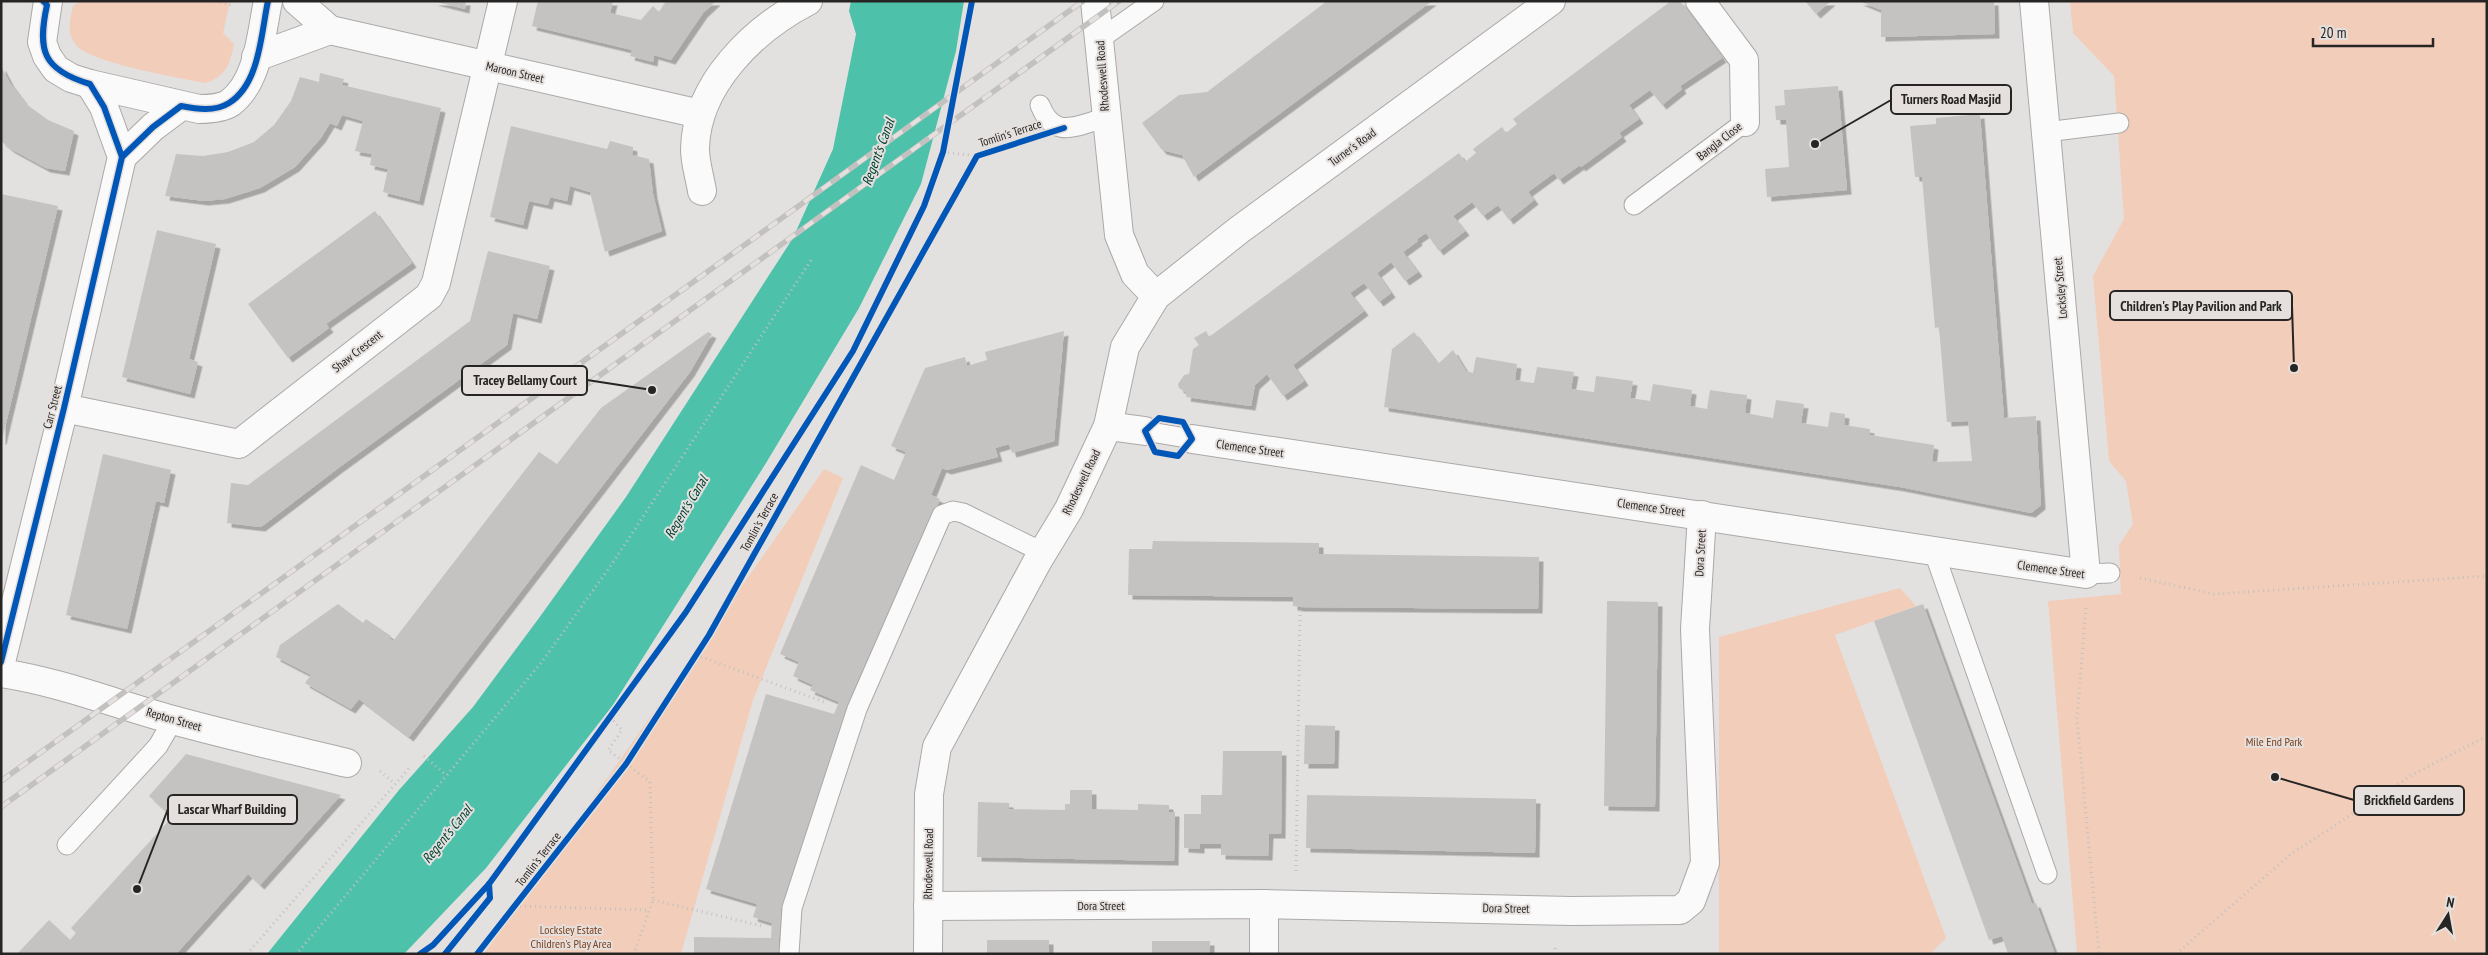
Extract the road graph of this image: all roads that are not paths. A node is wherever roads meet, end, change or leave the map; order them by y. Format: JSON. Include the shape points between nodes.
{"nodes":[{"id":1,"x":268,"y":1,"type":"edge"},
{"id":2,"x":297,"y":1,"type":"edge"},
{"id":3,"x":503,"y":1,"type":"edge"},
{"id":4,"x":1095,"y":1,"type":"edge"},
{"id":5,"x":1154,"y":1,"type":"edge"},
{"id":6,"x":1551,"y":1,"type":"edge"},
{"id":7,"x":1700,"y":1,"type":"edge"},
{"id":8,"x":2034,"y":1,"type":"edge"},
{"id":9,"x":806,"y":2,"type":"edge"},
{"id":10,"x":46,"y":3,"type":"edge"},
{"id":11,"x":330,"y":30,"type":"junction"},
{"id":12,"x":1100,"y":38,"type":"junction"},
{"id":13,"x":256,"y":57,"type":"junction"},
{"id":14,"x":488,"y":66,"type":"junction"},
{"id":15,"x":90,"y":84,"type":"junction"},
{"id":16,"x":181,"y":106,"type":"junction"},
{"id":17,"x":1040,"y":106,"type":"dead end"},
{"id":18,"x":700,"y":114,"type":"junction"},
{"id":19,"x":1105,"y":118,"type":"junction"},
{"id":20,"x":1745,"y":122,"type":"joint"},
{"id":21,"x":2119,"y":123,"type":"dead end"},
{"id":22,"x":2046,"y":132,"type":"junction"},
{"id":23,"x":122,"y":157,"type":"junction"},
{"id":24,"x":702,"y":191,"type":"dead end"},
{"id":25,"x":1634,"y":205,"type":"dead end"},
{"id":26,"x":1156,"y":296,"type":"junction"},
{"id":27,"x":64,"y":408,"type":"junction"},
{"id":28,"x":1108,"y":426,"type":"junction"},
{"id":29,"x":1145,"y":431,"type":"joint"},
{"id":30,"x":1192,"y":439,"type":"joint"},
{"id":31,"x":1702,"y":514,"type":"junction"},
{"id":32,"x":1934,"y":552,"type":"junction"},
{"id":33,"x":1044,"y":553,"type":"junction"},
{"id":34,"x":2098,"y":574,"type":"joint"},
{"id":35,"x":1,"y":662,"type":"edge"},
{"id":36,"x":1,"y":673,"type":"edge"},
{"id":37,"x":172,"y":720,"type":"junction"},
{"id":38,"x":347,"y":763,"type":"dead end"},
{"id":39,"x":67,"y":845,"type":"dead end"},
{"id":40,"x":2047,"y":874,"type":"dead end"},
{"id":41,"x":1264,"y":904,"type":"junction"},
{"id":42,"x":928,"y":906,"type":"junction"},
{"id":43,"x":789,"y":954,"type":"edge"},
{"id":44,"x":928,"y":954,"type":"edge"},
{"id":45,"x":1264,"y":954,"type":"edge"}],
"edges":[{"from":1,"to":13,"type":"street"},
{"from":2,"to":11,"type":"street","name":"Maroon Street"},
{"from":3,"to":14,"type":"street","name":"Shaw Crescent"},
{"from":4,"to":12,"type":"street","name":"Rhodeswell Road"},
{"from":5,"to":12,"type":"lane"},
{"from":6,"to":26,"type":"street","name":"Turner's Road","via":[[1239,230]]},
{"from":7,"to":20,"type":"street","name":"Bangla Close","via":[[1744,60]]},
{"from":8,"to":22,"type":"street","name":"Locksley Street"},
{"from":9,"to":18,"type":"street","via":[[747,43],[723,73]]},
{"from":10,"to":15,"type":"street","via":[[42,42],[47,56],[56,69]]},
{"from":11,"to":13,"type":"street"},
{"from":11,"to":14,"type":"street","name":"Maroon Street"},
{"from":12,"to":19,"type":"street","name":"Rhodeswell Road"},
{"from":13,"to":16,"type":"street","via":[[248,81],[230,103],[207,109]]},
{"from":14,"to":18,"type":"street","name":"Maroon Street"},
{"from":14,"to":27,"type":"street","name":"Shaw Crescent","via":[[436,283],[429,296],[238,444]]},
{"from":15,"to":16,"type":"street"},
{"from":15,"to":23,"type":"street","via":[[104,107]]},
{"from":16,"to":23,"type":"street"},
{"from":17,"to":19,"type":"lane","via":[[1052,126],[1064,128]]},
{"from":18,"to":24,"type":"street","via":[[695,150]]},
{"from":19,"to":26,"type":"street","name":"Rhodeswell Road","via":[[1119,235],[1135,274]]},
{"from":20,"to":25,"type":"lane","name":"Bangla Close"},
{"from":21,"to":22,"type":"lane"},
{"from":22,"to":34,"type":"street","name":"Locksley Street"},
{"from":23,"to":27,"type":"street","name":"Carr Street"},
{"from":26,"to":28,"type":"street","name":"Rhodeswell Road","via":[[1125,347]]},
{"from":27,"to":35,"type":"street","name":"Carr Street"},
{"from":28,"to":29,"type":"street","name":"Clemence Street"},
{"from":28,"to":33,"type":"street","name":"Rhodeswell Road","via":[[1069,510]]},
{"from":29,"to":30,"type":"lane","name":"Clemence Street"},
{"from":30,"to":31,"type":"street","name":"Clemence Street"},
{"from":31,"to":32,"type":"street","name":"Clemence Street"},
{"from":31,"to":41,"type":"street","name":"Dora Street","via":[[1695,629],[1705,863],[1691,901],[1680,910]]},
{"from":32,"to":34,"type":"street","name":"Clemence Street"},
{"from":32,"to":40,"type":"lane"},
{"from":33,"to":42,"type":"street","name":"Rhodeswell Road","via":[[937,747],[929,794]]},
{"from":33,"to":43,"type":"lane","via":[[963,513],[953,511],[942,515],[856,713],[792,908]]},
{"from":36,"to":37,"type":"street","name":"Repton Street","via":[[83,691]]},
{"from":37,"to":38,"type":"street","name":"Repton Street"},
{"from":37,"to":39,"type":"lane","via":[[158,746]]},
{"from":41,"to":42,"type":"street","name":"Dora Street"},
{"from":41,"to":45,"type":"street"},
{"from":42,"to":44,"type":"street","name":"Rhodeswell Road"}]}
